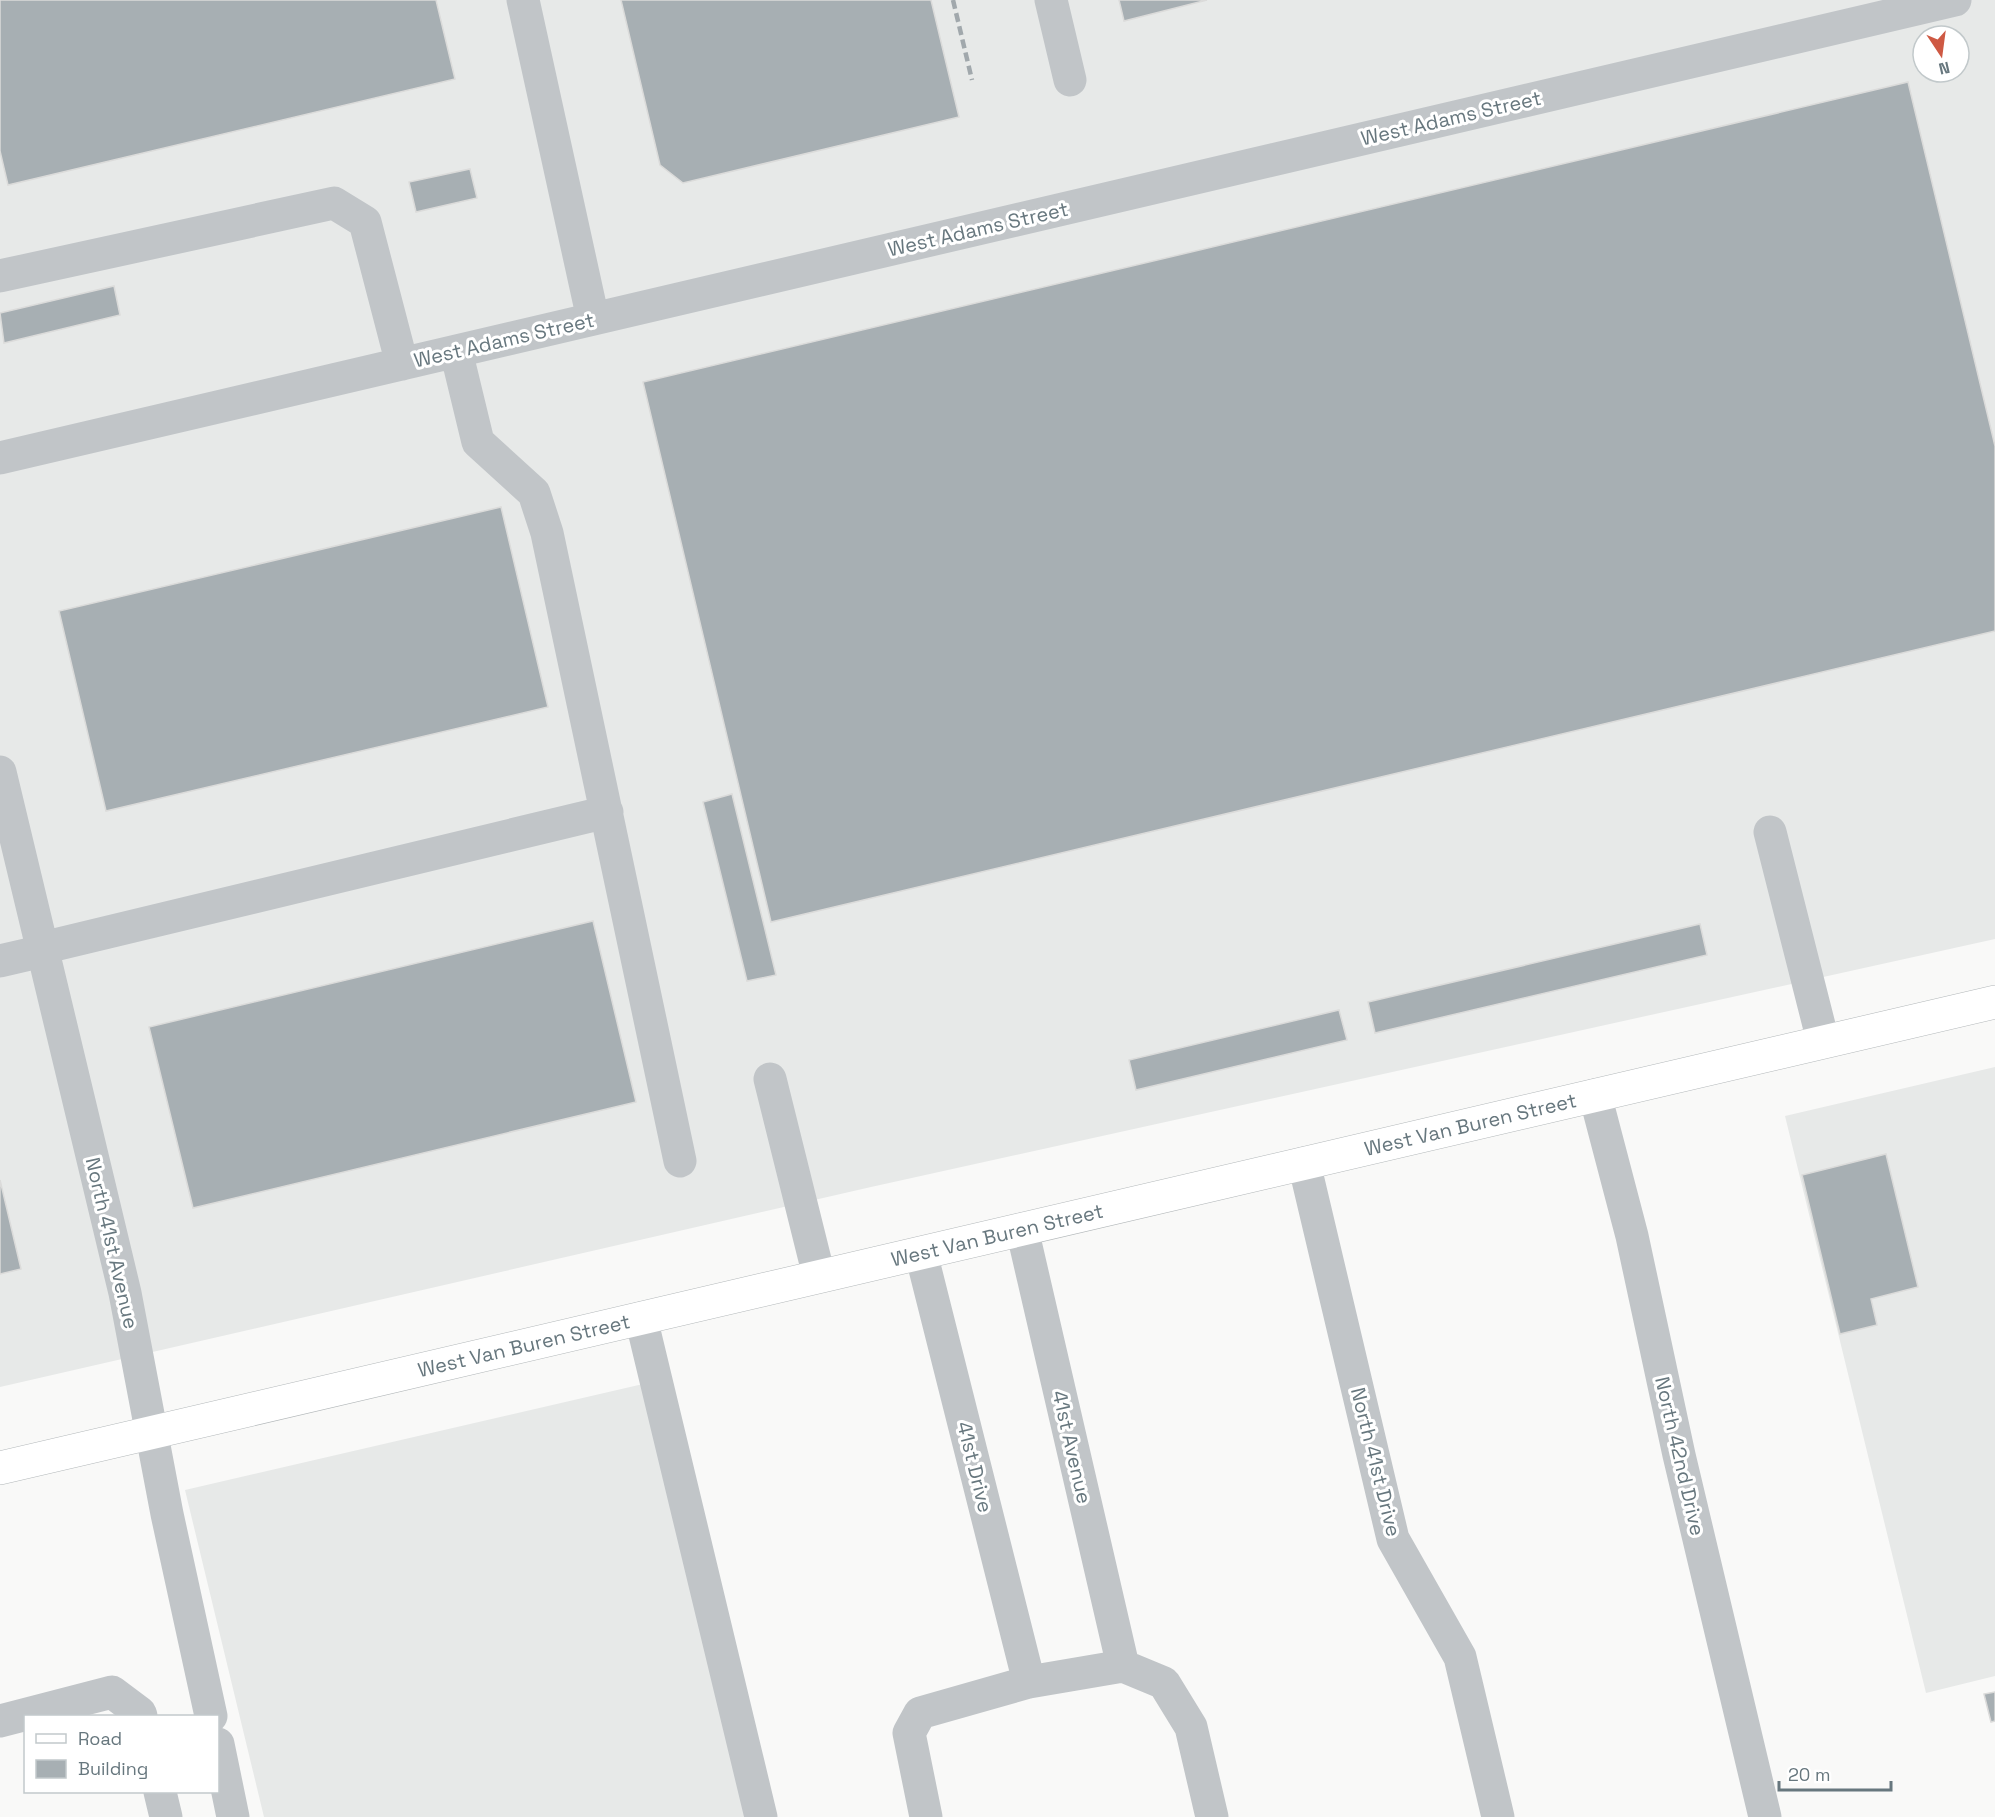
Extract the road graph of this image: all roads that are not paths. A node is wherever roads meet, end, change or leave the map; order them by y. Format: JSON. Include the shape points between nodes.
{"nodes":[{"id":1,"x":523,"y":0,"type":"edge"},
{"id":2,"x":1051,"y":0,"type":"edge"},
{"id":3,"x":1955,"y":0,"type":"edge"},
{"id":4,"x":1070,"y":80,"type":"dead end"},
{"id":5,"x":0,"y":276,"type":"edge"},
{"id":6,"x":593,"y":319,"type":"junction"},
{"id":7,"x":456,"y":351,"type":"junction"},
{"id":8,"x":402,"y":364,"type":"junction"},
{"id":9,"x":0,"y":458,"type":"edge"},
{"id":10,"x":0,"y":772,"type":"edge"},
{"id":11,"x":607,"y":812,"type":"junction"},
{"id":12,"x":1770,"y":832,"type":"dead end"},
{"id":13,"x":43,"y":950,"type":"junction"},
{"id":14,"x":0,"y":961,"type":"edge"},
{"id":15,"x":1995,"y":1002,"type":"edge"},
{"id":16,"x":1823,"y":1041,"type":"junction"},
{"id":17,"x":770,"y":1079,"type":"dead end"},
{"id":18,"x":1595,"y":1095,"type":"junction"},
{"id":19,"x":680,"y":1161,"type":"dead end"},
{"id":20,"x":1304,"y":1163,"type":"junction"},
{"id":21,"x":1022,"y":1229,"type":"junction"},
{"id":22,"x":921,"y":1253,"type":"junction"},
{"id":23,"x":819,"y":1276,"type":"junction"},
{"id":24,"x":641,"y":1318,"type":"junction"},
{"id":25,"x":152,"y":1433,"type":"junction"},
{"id":26,"x":0,"y":1468,"type":"edge"},
{"id":27,"x":1123,"y":1666,"type":"junction"},
{"id":28,"x":1029,"y":1682,"type":"junction"},
{"id":29,"x":141,"y":1715,"type":"edge"},
{"id":30,"x":212,"y":1715,"type":"edge"},
{"id":31,"x":0,"y":1721,"type":"edge"},
{"id":32,"x":219,"y":1749,"type":"edge"},
{"id":33,"x":160,"y":1793,"type":"edge"},
{"id":34,"x":166,"y":1817,"type":"edge"},
{"id":35,"x":233,"y":1817,"type":"edge"},
{"id":36,"x":761,"y":1817,"type":"edge"},
{"id":37,"x":926,"y":1817,"type":"edge"},
{"id":38,"x":1212,"y":1817,"type":"edge"},
{"id":39,"x":1497,"y":1817,"type":"edge"},
{"id":40,"x":1766,"y":1817,"type":"edge"}],
"edges":[{"from":1,"to":6,"type":"street"},
{"from":2,"to":4,"type":"street"},
{"from":3,"to":6,"type":"street","name":"West Adams Street"},
{"from":5,"to":8,"type":"street","via":[[334,203],[365,222]]},
{"from":6,"to":7,"type":"street","name":"West Adams Street"},
{"from":7,"to":8,"type":"street","name":"West Adams Street"},
{"from":7,"to":11,"type":"street","via":[[478,442],[534,493],[547,533]]},
{"from":8,"to":9,"type":"street","name":"West Adams Street"},
{"from":10,"to":13,"type":"street","name":"North 41st Avenue"},
{"from":11,"to":13,"type":"street"},
{"from":11,"to":19,"type":"street"},
{"from":12,"to":16,"type":"street"},
{"from":13,"to":14,"type":"street"},
{"from":13,"to":25,"type":"street","name":"North 41st Avenue","via":[[125,1293]]},
{"from":15,"to":16,"type":"main road","name":"West Van Buren Street"},
{"from":16,"to":18,"type":"main road","name":"West Van Buren Street"},
{"from":17,"to":23,"type":"street"},
{"from":18,"to":20,"type":"main road","name":"West Van Buren Street"},
{"from":18,"to":40,"type":"street","name":"North 42nd Drive","via":[[1632,1236],[1679,1455]]},
{"from":20,"to":21,"type":"main road","name":"West Van Buren Street"},
{"from":20,"to":39,"type":"street","name":"North 41st Drive","via":[[1393,1539],[1460,1657]]},
{"from":21,"to":22,"type":"main road","name":"West Van Buren Street"},
{"from":21,"to":27,"type":"street","name":"41st Avenue"},
{"from":22,"to":23,"type":"main road","name":"West Van Buren Street"},
{"from":22,"to":28,"type":"street","name":"41st Drive"},
{"from":23,"to":24,"type":"main road","name":"West Van Buren Street"},
{"from":24,"to":25,"type":"main road","name":"West Van Buren Street"},
{"from":24,"to":36,"type":"street"},
{"from":25,"to":26,"type":"main road","name":"West Van Buren Street"},
{"from":25,"to":30,"type":"street","name":"North 41st Avenue"},
{"from":27,"to":28,"type":"street"},
{"from":27,"to":38,"type":"street","via":[[1164,1683],[1191,1727]]},
{"from":28,"to":37,"type":"street","via":[[920,1713],[909,1733]]},
{"from":29,"to":31,"type":"street","via":[[112,1692]]},
{"from":32,"to":35,"type":"street"},
{"from":33,"to":34,"type":"street"}]}
